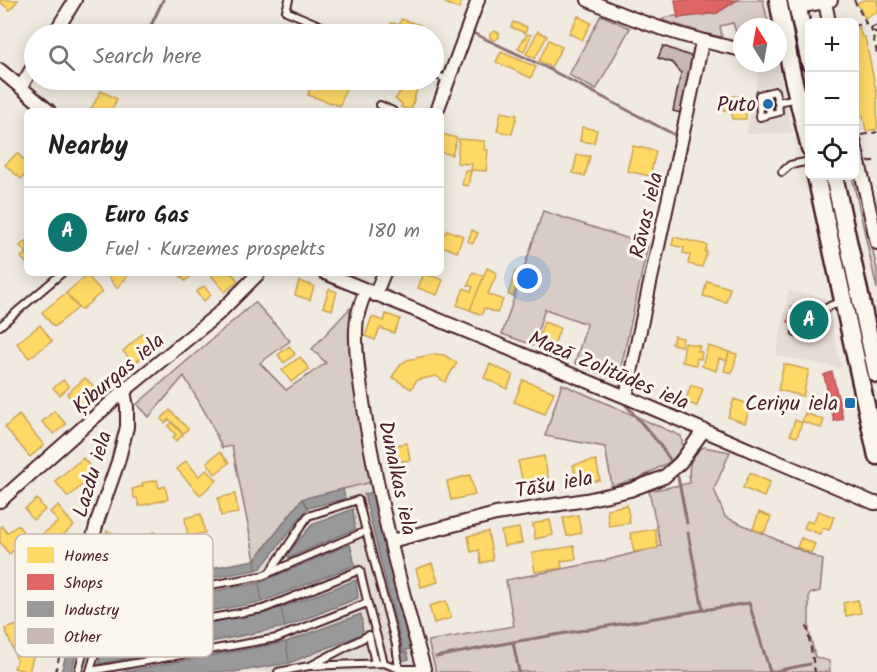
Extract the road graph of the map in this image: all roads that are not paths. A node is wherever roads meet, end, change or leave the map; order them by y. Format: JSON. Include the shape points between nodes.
{"nodes":[{"id":1,"x":75,"y":0,"type":"edge"},
{"id":2,"x":289,"y":0,"type":"edge"},
{"id":3,"x":478,"y":0,"type":"edge"},
{"id":4,"x":588,"y":0,"type":"edge"},
{"id":5,"x":778,"y":0,"type":"edge"},
{"id":6,"x":826,"y":1,"type":"edge"},
{"id":7,"x":797,"y":4,"type":"edge"},
{"id":8,"x":780,"y":18,"type":"edge"},
{"id":9,"x":828,"y":18,"type":"edge"},
{"id":10,"x":60,"y":24,"type":"edge"},
{"id":11,"x":317,"y":24,"type":"edge"},
{"id":12,"x":805,"y":40,"type":"edge"},
{"id":13,"x":702,"y":42,"type":"junction"},
{"id":14,"x":733,"y":48,"type":"edge"},
{"id":15,"x":787,"y":54,"type":"edge"},
{"id":16,"x":787,"y":65,"type":"edge"},
{"id":17,"x":0,"y":70,"type":"edge"},
{"id":18,"x":791,"y":70,"type":"junction"},
{"id":19,"x":444,"y":79,"type":"edge"},
{"id":20,"x":448,"y":81,"type":"junction"},
{"id":21,"x":24,"y":82,"type":"edge"},
{"id":22,"x":21,"y":87,"type":"junction"},
{"id":23,"x":24,"y":90,"type":"edge"},
{"id":24,"x":24,"y":90,"type":"edge"},
{"id":25,"x":798,"y":98,"type":"junction"},
{"id":26,"x":778,"y":102,"type":"junction"},
{"id":27,"x":380,"y":105,"type":"dead end"},
{"id":28,"x":46,"y":108,"type":"edge"},
{"id":29,"x":386,"y":108,"type":"edge"},
{"id":30,"x":438,"y":108,"type":"edge"},
{"id":31,"x":805,"y":127,"type":"edge"},
{"id":32,"x":859,"y":157,"type":"edge"},
{"id":33,"x":805,"y":162,"type":"edge"},
{"id":34,"x":782,"y":172,"type":"dead end"},
{"id":35,"x":817,"y":180,"type":"edge"},
{"id":36,"x":835,"y":180,"type":"edge"},
{"id":37,"x":877,"y":243,"type":"edge"},
{"id":38,"x":58,"y":276,"type":"edge"},
{"id":39,"x":256,"y":276,"type":"edge"},
{"id":40,"x":332,"y":276,"type":"edge"},
{"id":41,"x":382,"y":276,"type":"edge"},
{"id":42,"x":370,"y":293,"type":"junction"},
{"id":43,"x":842,"y":293,"type":"junction"},
{"id":44,"x":820,"y":313,"type":"junction"},
{"id":45,"x":0,"y":326,"type":"edge"},
{"id":46,"x":868,"y":335,"type":"junction"},
{"id":47,"x":877,"y":374,"type":"edge"},
{"id":48,"x":124,"y":391,"type":"junction"},
{"id":49,"x":626,"y":397,"type":"junction"},
{"id":50,"x":703,"y":431,"type":"junction"},
{"id":51,"x":877,"y":456,"type":"edge"},
{"id":52,"x":0,"y":501,"type":"edge"},
{"id":53,"x":877,"y":503,"type":"edge"},
{"id":54,"x":366,"y":531,"type":"junction"},
{"id":55,"x":94,"y":534,"type":"edge"},
{"id":56,"x":391,"y":541,"type":"junction"},
{"id":57,"x":269,"y":573,"type":"junction"},
{"id":58,"x":213,"y":585,"type":"edge"},
{"id":59,"x":367,"y":603,"type":"junction"},
{"id":60,"x":213,"y":618,"type":"edge"},
{"id":61,"x":213,"y":650,"type":"edge"},
{"id":62,"x":82,"y":657,"type":"edge"},
{"id":63,"x":172,"y":657,"type":"edge"},
{"id":64,"x":375,"y":663,"type":"junction"},
{"id":65,"x":309,"y":666,"type":"junction"},
{"id":66,"x":388,"y":667,"type":"edge"},
{"id":67,"x":399,"y":669,"type":"junction"},
{"id":68,"x":407,"y":670,"type":"edge"},
{"id":69,"x":425,"y":670,"type":"edge"},
{"id":70,"x":90,"y":671,"type":"edge"},
{"id":71,"x":78,"y":672,"type":"edge"},
{"id":72,"x":278,"y":672,"type":"edge"}],
"edges":[{"from":1,"to":10,"type":"street"},
{"from":2,"to":11,"type":"lane","via":[[286,11]]},
{"from":3,"to":20,"type":"street"},
{"from":4,"to":13,"type":"street"},
{"from":5,"to":8,"type":"main road"},
{"from":6,"to":7,"type":"street"},
{"from":6,"to":9,"type":"street"},
{"from":7,"to":12,"type":"main road"},
{"from":13,"to":14,"type":"street"},
{"from":13,"to":49,"type":"street","name":"Rāvas iela"},
{"from":15,"to":18,"type":"main road"},
{"from":16,"to":18,"type":"street"},
{"from":17,"to":22,"type":"street"},
{"from":18,"to":25,"type":"main road"},
{"from":19,"to":20,"type":"lane"},
{"from":20,"to":30,"type":"street"},
{"from":21,"to":22,"type":"street"},
{"from":22,"to":23,"type":"street"},
{"from":24,"to":28,"type":"street"},
{"from":25,"to":26,"type":"lane"},
{"from":25,"to":31,"type":"main road"},
{"from":26,"to":26,"type":"lane","via":[[775,91],[759,95],[760,117],[779,111]]},
{"from":27,"to":29,"type":"lane"},
{"from":32,"to":37,"type":"street"},
{"from":33,"to":34,"type":"lane","via":[[790,165]]},
{"from":35,"to":43,"type":"main road"},
{"from":36,"to":46,"type":"main road"},
{"from":38,"to":45,"type":"lane"},
{"from":39,"to":48,"type":"street","name":"Ķiburgas iela","via":[[218,314]]},
{"from":40,"to":42,"type":"street","name":"Mazā Zolitūdes iela"},
{"from":41,"to":42,"type":"street","name":"Dunalkas iela"},
{"from":42,"to":49,"type":"street","name":"Mazā Zolitūdes iela"},
{"from":42,"to":56,"type":"street","name":"Dunalkas iela","via":[[359,306],[356,343],[376,478]]},
{"from":43,"to":44,"type":"lane"},
{"from":43,"to":46,"type":"main road","via":[[847,286],[851,291],[862,328]]},
{"from":43,"to":51,"type":"main road"},
{"from":44,"to":44,"type":"lane","via":[[815,337],[796,333],[801,309]]},
{"from":46,"to":47,"type":"main road"},
{"from":48,"to":52,"type":"street","name":"Ķiburgas iela"},
{"from":48,"to":55,"type":"street","name":"Lazdu iela","via":[[127,427]]},
{"from":49,"to":50,"type":"street","name":"Mazā Zolitūdes iela"},
{"from":50,"to":53,"type":"street","name":"Mazā Zolitūdes iela"},
{"from":50,"to":56,"type":"street","name":"Tāšu iela","via":[[680,463],[664,477],[630,490],[496,514]]},
{"from":54,"to":57,"type":"lane"},
{"from":54,"to":57,"type":"lane","via":[[358,500],[308,516]]},
{"from":54,"to":67,"type":"lane"},
{"from":56,"to":69,"type":"street","name":"Dunalkas iela"},
{"from":57,"to":58,"type":"lane"},
{"from":59,"to":60,"type":"lane","via":[[360,570],[263,609]]},
{"from":59,"to":61,"type":"lane","via":[[277,639]]},
{"from":59,"to":66,"type":"lane"},
{"from":62,"to":71,"type":"lane"},
{"from":63,"to":70,"type":"lane"},
{"from":64,"to":65,"type":"lane"},
{"from":64,"to":65,"type":"lane","via":[[369,635]]},
{"from":64,"to":66,"type":"lane"},
{"from":65,"to":72,"type":"lane"},
{"from":66,"to":67,"type":"lane"},
{"from":67,"to":68,"type":"lane"},
{"from":68,"to":69,"type":"lane"}]}
